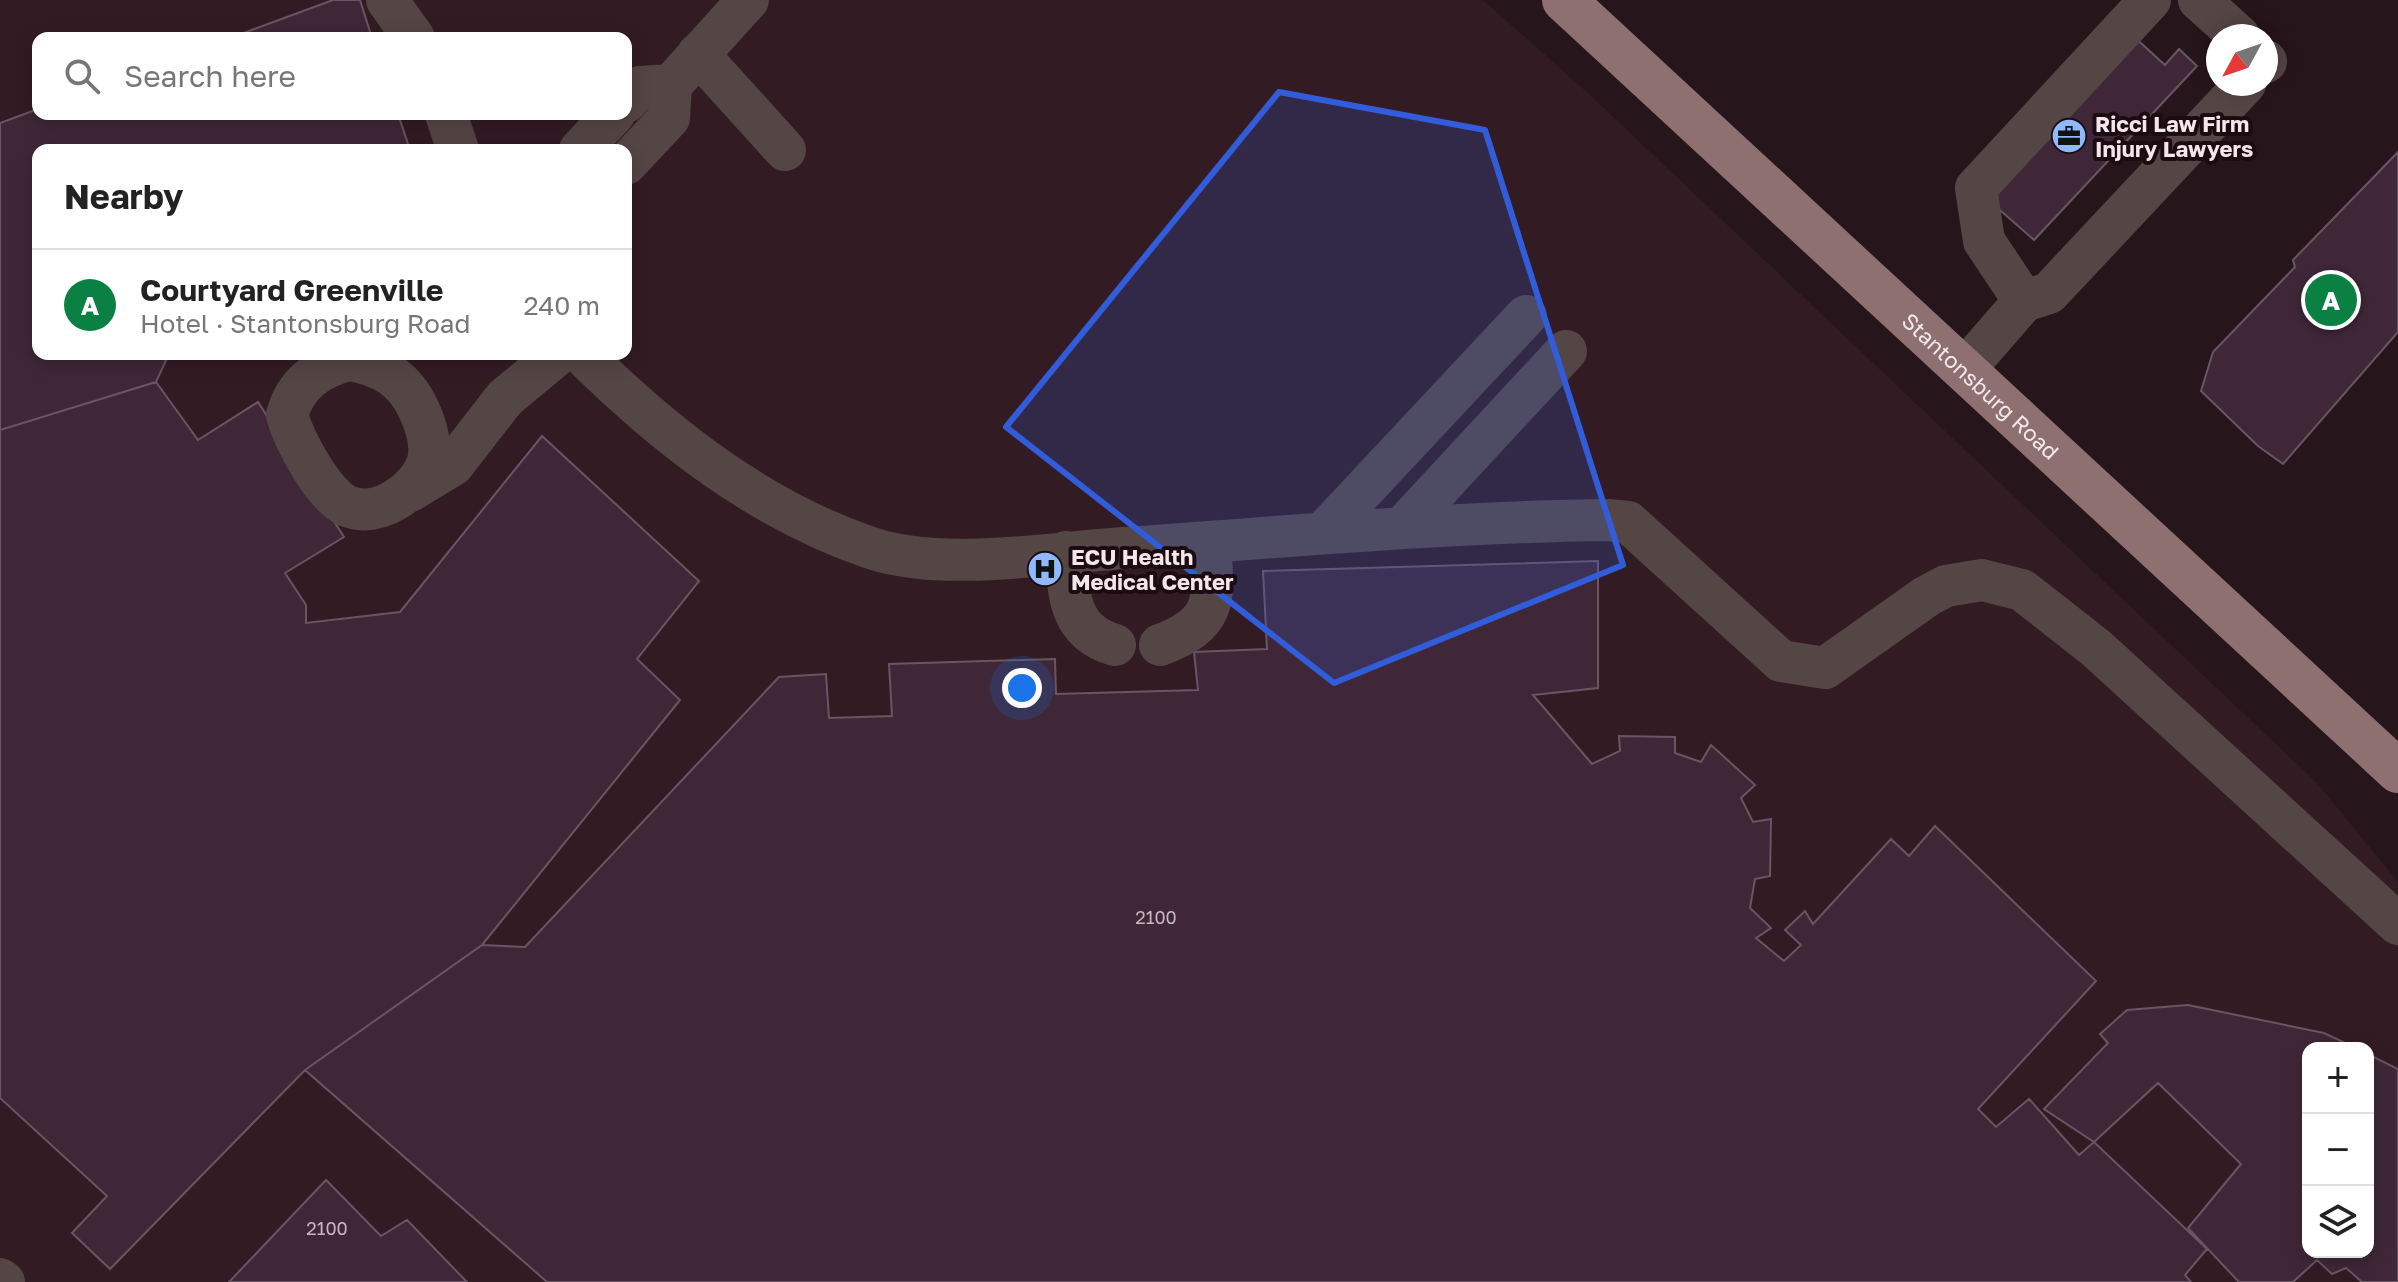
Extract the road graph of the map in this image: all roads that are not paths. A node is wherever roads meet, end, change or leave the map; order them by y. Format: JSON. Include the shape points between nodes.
{"nodes":[{"id":1,"x":387,"y":0,"type":"edge"},
{"id":2,"x":748,"y":0,"type":"edge"},
{"id":3,"x":1564,"y":0,"type":"edge"},
{"id":4,"x":2150,"y":0,"type":"edge"},
{"id":5,"x":2199,"y":0,"type":"edge"},
{"id":6,"x":2226,"y":24,"type":"edge"},
{"id":7,"x":410,"y":32,"type":"edge"},
{"id":8,"x":698,"y":54,"type":"junction"},
{"id":9,"x":671,"y":85,"type":"junction"},
{"id":10,"x":632,"y":96,"type":"edge"},
{"id":11,"x":2234,"y":96,"type":"edge"},
{"id":12,"x":448,"y":120,"type":"edge"},
{"id":13,"x":608,"y":120,"type":"edge"},
{"id":14,"x":456,"y":144,"type":"edge"},
{"id":15,"x":586,"y":144,"type":"edge"},
{"id":16,"x":785,"y":150,"type":"dead end"},
{"id":17,"x":632,"y":158,"type":"edge"},
{"id":18,"x":2024,"y":301,"type":"junction"},
{"id":19,"x":334,"y":360,"type":"edge"},
{"id":20,"x":551,"y":360,"type":"edge"},
{"id":21,"x":588,"y":360,"type":"edge"},
{"id":22,"x":1964,"y":370,"type":"junction"},
{"id":23,"x":399,"y":497,"type":"junction"},
{"id":24,"x":1383,"y":529,"type":"junction"},
{"id":25,"x":1323,"y":533,"type":"junction"},
{"id":26,"x":1210,"y":542,"type":"junction"},
{"id":27,"x":1066,"y":552,"type":"junction"},
{"id":28,"x":1115,"y":645,"type":"dead end"},
{"id":29,"x":1160,"y":645,"type":"dead end"},
{"id":30,"x":2398,"y":771,"type":"edge"},
{"id":31,"x":2398,"y":924,"type":"edge"}],
"edges":[{"from":1,"to":7,"type":"lane"},
{"from":2,"to":8,"type":"lane"},
{"from":3,"to":22,"type":"main road","name":"Stantonsburg Road"},
{"from":4,"to":18,"type":"lane","via":[[1976,188],[1984,241]]},
{"from":5,"to":6,"type":"lane"},
{"from":8,"to":9,"type":"lane"},
{"from":8,"to":16,"type":"lane"},
{"from":9,"to":10,"type":"lane","via":[[640,87]]},
{"from":9,"to":17,"type":"lane","via":[[669,118]]},
{"from":11,"to":18,"type":"lane","via":[[2049,293]]},
{"from":12,"to":14,"type":"lane"},
{"from":13,"to":15,"type":"lane"},
{"from":18,"to":22,"type":"lane"},
{"from":19,"to":23,"type":"lane","via":[[371,363],[394,375],[411,393],[428,439],[428,463]]},
{"from":19,"to":23,"type":"lane","via":[[291,399],[291,431],[320,477],[349,507],[371,509]]},
{"from":20,"to":23,"type":"lane","via":[[505,398],[453,465]]},
{"from":21,"to":27,"type":"lane","via":[[639,410],[730,479],[873,549],[953,561]]},
{"from":22,"to":30,"type":"main road","name":"Stantonsburg Road"},
{"from":24,"to":25,"type":"lane"},
{"from":24,"to":25,"type":"lane","via":[[1545,333]]},
{"from":24,"to":31,"type":"lane","via":[[1628,522],[1781,661],[1825,668],[1946,586],[1982,580],[2022,590],[2096,648]]},
{"from":25,"to":26,"type":"lane"},
{"from":26,"to":27,"type":"lane"},
{"from":26,"to":29,"type":"lane","via":[[1213,587],[1206,614],[1188,634]]},
{"from":27,"to":28,"type":"lane","via":[[1068,590],[1078,619],[1094,639]]}]}
